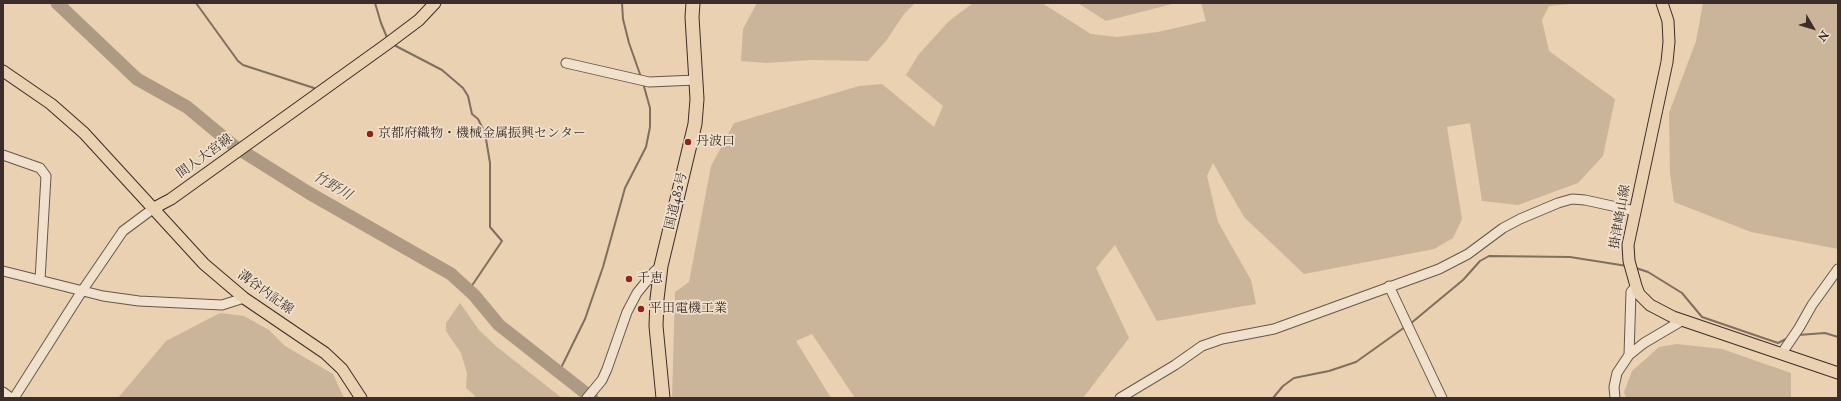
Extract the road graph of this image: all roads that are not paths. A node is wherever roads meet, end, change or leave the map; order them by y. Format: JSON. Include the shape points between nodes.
{"nodes":[{"id":1,"x":435,"y":3,"type":"edge"},
{"id":2,"x":693,"y":3,"type":"edge"},
{"id":3,"x":1662,"y":3,"type":"edge"},
{"id":4,"x":566,"y":63,"type":"dead end"},
{"id":5,"x":3,"y":71,"type":"edge"},
{"id":6,"x":696,"y":80,"type":"junction"},
{"id":7,"x":3,"y":155,"type":"edge"},
{"id":8,"x":154,"y":208,"type":"junction"},
{"id":9,"x":1635,"y":211,"type":"junction"},
{"id":10,"x":661,"y":266,"type":"junction"},
{"id":11,"x":1838,"y":269,"type":"edge"},
{"id":12,"x":3,"y":271,"type":"edge"},
{"id":13,"x":40,"y":280,"type":"junction"},
{"id":14,"x":1389,"y":286,"type":"junction"},
{"id":15,"x":1636,"y":286,"type":"junction"},
{"id":16,"x":82,"y":291,"type":"junction"},
{"id":17,"x":244,"y":298,"type":"junction"},
{"id":18,"x":1683,"y":320,"type":"junction"},
{"id":19,"x":1782,"y":353,"type":"junction"},
{"id":20,"x":1629,"y":355,"type":"junction"},
{"id":21,"x":1838,"y":373,"type":"edge"},
{"id":22,"x":3,"y":392,"type":"edge"},
{"id":23,"x":13,"y":398,"type":"edge"},
{"id":24,"x":361,"y":398,"type":"edge"},
{"id":25,"x":587,"y":398,"type":"edge"},
{"id":26,"x":663,"y":398,"type":"edge"},
{"id":27,"x":1120,"y":398,"type":"edge"},
{"id":28,"x":1442,"y":398,"type":"edge"},
{"id":29,"x":1616,"y":398,"type":"edge"}],
"edges":[{"from":1,"to":8,"type":"main road","name":"間人大宮線","via":[[419,20],[171,199]]},
{"from":2,"to":6,"type":"highway","name":"国道482号"},
{"from":3,"to":9,"type":"main road","name":"掛津峰山線","via":[[1668,21],[1667,62]]},
{"from":4,"to":6,"type":"street","via":[[649,82]]},
{"from":5,"to":8,"type":"main road","via":[[68,118]]},
{"from":6,"to":10,"type":"highway","name":"国道482号","via":[[695,124]]},
{"from":7,"to":13,"type":"street","via":[[40,168],[46,176]]},
{"from":8,"to":16,"type":"street","via":[[123,231]]},
{"from":8,"to":17,"type":"main road","name":"溝谷内記線","via":[[204,264]]},
{"from":9,"to":14,"type":"street","via":[[1585,200],[1572,199],[1558,203],[1503,228],[1468,254],[1439,269]]},
{"from":9,"to":15,"type":"main road","name":"掛津峰山線","via":[[1628,245],[1631,273]]},
{"from":10,"to":25,"type":"street","via":[[637,293],[627,312],[602,380]]},
{"from":10,"to":26,"type":"highway","name":"国道482号","via":[[656,326]]},
{"from":11,"to":19,"type":"street"},
{"from":12,"to":13,"type":"street"},
{"from":13,"to":16,"type":"street"},
{"from":14,"to":27,"type":"street","via":[[1274,329],[1222,339],[1202,346]]},
{"from":14,"to":28,"type":"street"},
{"from":15,"to":18,"type":"main road","name":"掛津峰山線","via":[[1639,294],[1650,305]]},
{"from":15,"to":20,"type":"street","via":[[1631,292]]},
{"from":16,"to":17,"type":"street","via":[[139,301],[216,305]]},
{"from":16,"to":23,"type":"street"},
{"from":17,"to":24,"type":"main road","name":"溝谷内記線","via":[[325,353],[342,370]]},
{"from":18,"to":19,"type":"main road","name":"掛津峰山線"},
{"from":18,"to":20,"type":"street"},
{"from":19,"to":21,"type":"main road","name":"掛津峰山線"},
{"from":20,"to":29,"type":"street","via":[[1617,373],[1614,387]]},
{"from":22,"to":23,"type":"street"}]}
